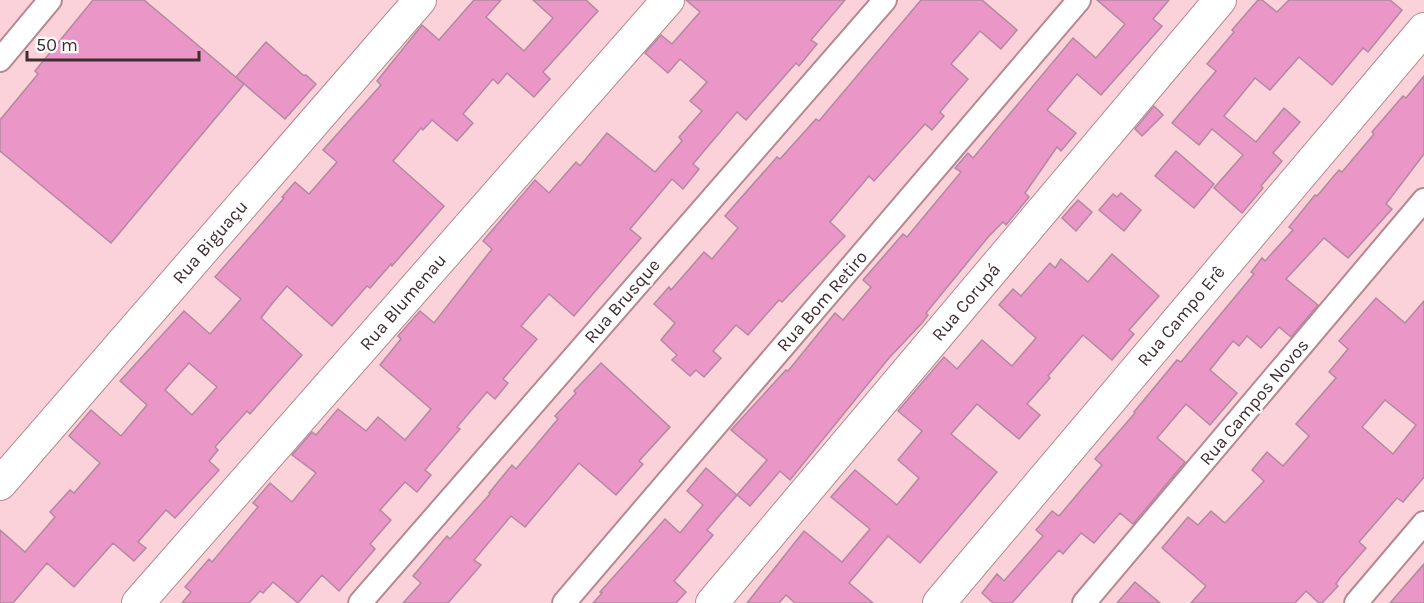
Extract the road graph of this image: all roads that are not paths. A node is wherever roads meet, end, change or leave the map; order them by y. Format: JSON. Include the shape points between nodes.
{"nodes":[{"id":1,"x":50,"y":0,"type":"edge"},
{"id":2,"x":420,"y":0,"type":"edge"},
{"id":3,"x":668,"y":0,"type":"edge"},
{"id":4,"x":885,"y":0,"type":"edge"},
{"id":5,"x":1079,"y":0,"type":"edge"},
{"id":6,"x":1220,"y":0,"type":"edge"},
{"id":7,"x":1424,"y":29,"type":"edge"},
{"id":8,"x":0,"y":60,"type":"edge"},
{"id":9,"x":1424,"y":200,"type":"edge"},
{"id":10,"x":0,"y":484,"type":"edge"},
{"id":11,"x":1424,"y":523,"type":"edge"},
{"id":12,"x":138,"y":603,"type":"edge"},
{"id":13,"x":360,"y":603,"type":"edge"},
{"id":14,"x":564,"y":603,"type":"edge"},
{"id":15,"x":712,"y":603,"type":"edge"},
{"id":16,"x":939,"y":603,"type":"edge"},
{"id":17,"x":1084,"y":603,"type":"edge"},
{"id":18,"x":1356,"y":603,"type":"edge"}],
"edges":[{"from":1,"to":8,"type":"street"},
{"from":2,"to":10,"type":"street","name":"Rua Biguaçu"},
{"from":3,"to":12,"type":"street","name":"Rua Blumenau"},
{"from":4,"to":13,"type":"street","name":"Rua Brusque"},
{"from":5,"to":14,"type":"street","name":"Rua Bom Retiro"},
{"from":6,"to":15,"type":"street","name":"Rua Corupá"},
{"from":7,"to":16,"type":"street","name":"Rua Campo Erê"},
{"from":9,"to":17,"type":"street","name":"Rua Campos Novos"},
{"from":11,"to":18,"type":"street"}]}
